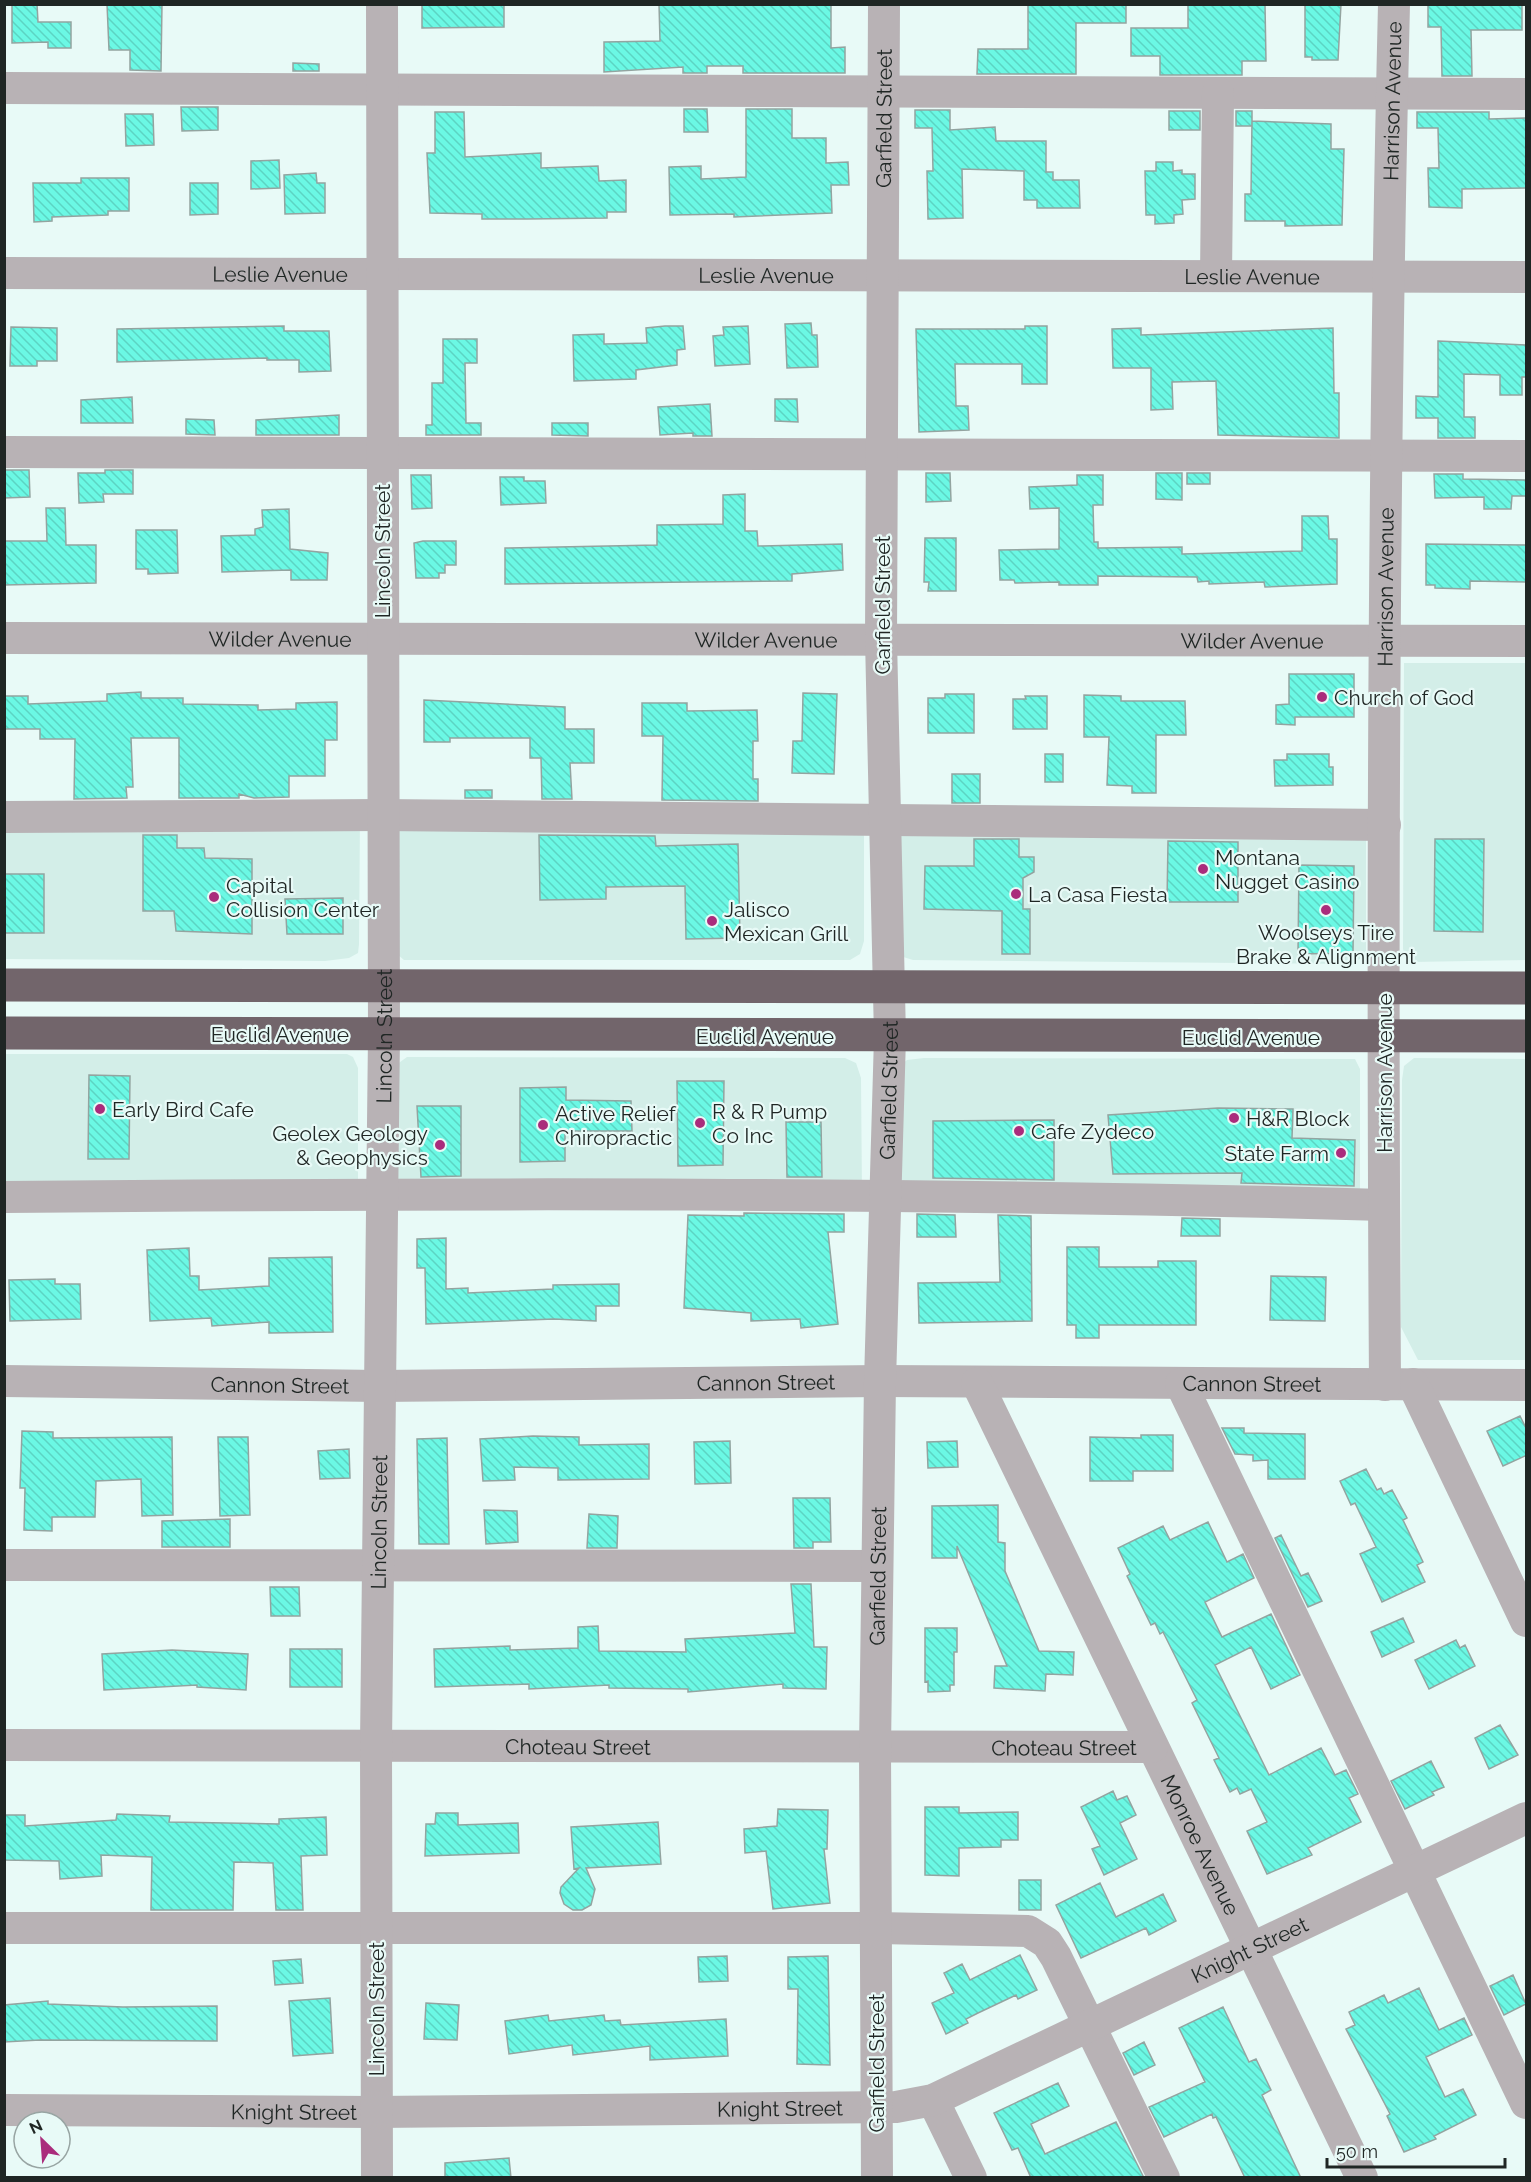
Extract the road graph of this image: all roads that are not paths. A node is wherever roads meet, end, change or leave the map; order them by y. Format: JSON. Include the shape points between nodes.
{"nodes":[{"id":1,"x":382,"y":4,"type":"edge"},
{"id":2,"x":884,"y":4,"type":"edge"},
{"id":3,"x":1394,"y":4,"type":"edge"},
{"id":4,"x":4,"y":88,"type":"edge"},
{"id":5,"x":381,"y":89,"type":"junction"},
{"id":6,"x":884,"y":92,"type":"junction"},
{"id":7,"x":1218,"y":93,"type":"junction"},
{"id":8,"x":1391,"y":94,"type":"junction"},
{"id":9,"x":1527,"y":94,"type":"edge"},
{"id":10,"x":4,"y":273,"type":"edge"},
{"id":11,"x":381,"y":273,"type":"junction"},
{"id":12,"x":883,"y":274,"type":"junction"},
{"id":13,"x":1216,"y":276,"type":"junction"},
{"id":14,"x":1387,"y":277,"type":"junction"},
{"id":15,"x":1527,"y":277,"type":"edge"},
{"id":16,"x":4,"y":452,"type":"edge"},
{"id":17,"x":382,"y":454,"type":"junction"},
{"id":18,"x":882,"y":455,"type":"junction"},
{"id":19,"x":1386,"y":456,"type":"junction"},
{"id":20,"x":1527,"y":456,"type":"edge"},
{"id":21,"x":4,"y":638,"type":"edge"},
{"id":22,"x":383,"y":639,"type":"junction"},
{"id":23,"x":881,"y":639,"type":"junction"},
{"id":24,"x":1386,"y":640,"type":"junction"},
{"id":25,"x":1527,"y":641,"type":"edge"},
{"id":26,"x":382,"y":815,"type":"junction"},
{"id":27,"x":4,"y":817,"type":"edge"},
{"id":28,"x":886,"y":819,"type":"junction"},
{"id":29,"x":1385,"y":825,"type":"junction"},
{"id":30,"x":4,"y":985,"type":"edge"},
{"id":31,"x":382,"y":986,"type":"junction"},
{"id":32,"x":890,"y":987,"type":"junction"},
{"id":33,"x":1385,"y":987,"type":"junction"},
{"id":34,"x":1527,"y":988,"type":"edge"},
{"id":35,"x":4,"y":1033,"type":"edge"},
{"id":36,"x":384,"y":1035,"type":"junction"},
{"id":37,"x":1383,"y":1036,"type":"junction"},
{"id":38,"x":1527,"y":1036,"type":"edge"},
{"id":39,"x":890,"y":1037,"type":"junction"},
{"id":40,"x":381,"y":1194,"type":"junction"},
{"id":41,"x":4,"y":1197,"type":"edge"},
{"id":42,"x":885,"y":1197,"type":"junction"},
{"id":43,"x":1384,"y":1205,"type":"junction"},
{"id":44,"x":880,"y":1381,"type":"junction"},
{"id":45,"x":4,"y":1382,"type":"edge"},
{"id":46,"x":977,"y":1383,"type":"junction"},
{"id":47,"x":1181,"y":1384,"type":"junction"},
{"id":48,"x":1399,"y":1384,"type":"junction"},
{"id":49,"x":1527,"y":1385,"type":"edge"},
{"id":50,"x":378,"y":1386,"type":"junction"},
{"id":51,"x":4,"y":1565,"type":"edge"},
{"id":52,"x":377,"y":1566,"type":"junction"},
{"id":53,"x":877,"y":1566,"type":"junction"},
{"id":54,"x":1527,"y":1621,"type":"edge"},
{"id":55,"x":376,"y":1743,"type":"junction"},
{"id":56,"x":4,"y":1745,"type":"edge"},
{"id":57,"x":1152,"y":1747,"type":"junction"},
{"id":58,"x":875,"y":1749,"type":"junction"},
{"id":59,"x":1527,"y":1818,"type":"edge"},
{"id":60,"x":1415,"y":1871,"type":"junction"},
{"id":61,"x":4,"y":1928,"type":"edge"},
{"id":62,"x":376,"y":1928,"type":"junction"},
{"id":63,"x":877,"y":1928,"type":"junction"},
{"id":64,"x":1251,"y":1948,"type":"junction"},
{"id":65,"x":1089,"y":2024,"type":"junction"},
{"id":66,"x":933,"y":2100,"type":"junction"},
{"id":67,"x":1527,"y":2103,"type":"edge"},
{"id":68,"x":875,"y":2108,"type":"junction"},
{"id":69,"x":4,"y":2110,"type":"edge"},
{"id":70,"x":375,"y":2112,"type":"junction"},
{"id":71,"x":377,"y":2178,"type":"edge"},
{"id":72,"x":877,"y":2178,"type":"edge"},
{"id":73,"x":971,"y":2178,"type":"edge"},
{"id":74,"x":1164,"y":2178,"type":"edge"},
{"id":75,"x":1362,"y":2178,"type":"edge"}],
"edges":[{"from":1,"to":5,"type":"street","name":"Lincoln Street"},
{"from":2,"to":6,"type":"street","name":"Garfield Street"},
{"from":3,"to":8,"type":"street","name":"Harrison Avenue"},
{"from":4,"to":5,"type":"street"},
{"from":5,"to":6,"type":"street"},
{"from":5,"to":11,"type":"street","name":"Lincoln Street"},
{"from":6,"to":7,"type":"street"},
{"from":6,"to":12,"type":"street","name":"Garfield Street"},
{"from":7,"to":8,"type":"street"},
{"from":7,"to":13,"type":"street"},
{"from":8,"to":9,"type":"street"},
{"from":8,"to":14,"type":"street","name":"Harrison Avenue"},
{"from":10,"to":11,"type":"street","name":"Leslie Avenue"},
{"from":11,"to":12,"type":"street","name":"Leslie Avenue"},
{"from":11,"to":17,"type":"street","name":"Lincoln Street"},
{"from":12,"to":13,"type":"street","name":"Leslie Avenue"},
{"from":12,"to":18,"type":"street","name":"Garfield Street"},
{"from":13,"to":14,"type":"street","name":"Leslie Avenue"},
{"from":14,"to":15,"type":"street","name":"Leslie Avenue"},
{"from":14,"to":19,"type":"street","name":"Harrison Avenue"},
{"from":16,"to":17,"type":"street"},
{"from":17,"to":18,"type":"street"},
{"from":17,"to":22,"type":"street","name":"Lincoln Street"},
{"from":18,"to":19,"type":"street"},
{"from":18,"to":23,"type":"street","name":"Garfield Street"},
{"from":19,"to":20,"type":"street"},
{"from":19,"to":24,"type":"street","name":"Harrison Avenue"},
{"from":21,"to":22,"type":"street","name":"Wilder Avenue"},
{"from":22,"to":23,"type":"street","name":"Wilder Avenue"},
{"from":22,"to":26,"type":"street","name":"Lincoln Street"},
{"from":23,"to":24,"type":"street","name":"Wilder Avenue"},
{"from":23,"to":28,"type":"street","name":"Garfield Street"},
{"from":24,"to":25,"type":"street","name":"Wilder Avenue"},
{"from":24,"to":29,"type":"street","name":"Harrison Avenue"},
{"from":26,"to":27,"type":"street"},
{"from":26,"to":28,"type":"street"},
{"from":26,"to":31,"type":"street","name":"Lincoln Street"},
{"from":28,"to":29,"type":"street"},
{"from":28,"to":32,"type":"street","name":"Garfield Street"},
{"from":29,"to":33,"type":"street","name":"Harrison Avenue"},
{"from":30,"to":31,"type":"highway"},
{"from":31,"to":32,"type":"highway"},
{"from":31,"to":36,"type":"street","name":"Lincoln Street"},
{"from":32,"to":33,"type":"highway"},
{"from":32,"to":39,"type":"street","name":"Garfield Street"},
{"from":33,"to":34,"type":"highway"},
{"from":33,"to":37,"type":"street","name":"Harrison Avenue"},
{"from":35,"to":36,"type":"highway","name":"Euclid Avenue"},
{"from":36,"to":39,"type":"highway","name":"Euclid Avenue"},
{"from":36,"to":40,"type":"street","name":"Lincoln Street"},
{"from":37,"to":38,"type":"highway","name":"Euclid Avenue"},
{"from":37,"to":39,"type":"highway","name":"Euclid Avenue"},
{"from":37,"to":43,"type":"street","name":"Harrison Avenue"},
{"from":39,"to":42,"type":"street","name":"Garfield Street"},
{"from":40,"to":41,"type":"street"},
{"from":40,"to":42,"type":"street"},
{"from":40,"to":50,"type":"street","name":"Lincoln Street"},
{"from":42,"to":43,"type":"street"},
{"from":42,"to":44,"type":"street","name":"Garfield Street"},
{"from":43,"to":48,"type":"street","name":"Harrison Avenue"},
{"from":44,"to":46,"type":"street","name":"Cannon Street"},
{"from":44,"to":50,"type":"street","name":"Cannon Street"},
{"from":44,"to":53,"type":"street","name":"Garfield Street"},
{"from":45,"to":50,"type":"street","name":"Cannon Street"},
{"from":46,"to":47,"type":"street","name":"Cannon Street"},
{"from":46,"to":57,"type":"street","name":"Monroe Avenue"},
{"from":47,"to":48,"type":"street","name":"Cannon Street"},
{"from":47,"to":60,"type":"street"},
{"from":48,"to":49,"type":"street","name":"Cannon Street"},
{"from":48,"to":54,"type":"street","name":"Harrison Avenue"},
{"from":50,"to":52,"type":"street","name":"Lincoln Street"},
{"from":51,"to":52,"type":"street"},
{"from":52,"to":53,"type":"street"},
{"from":52,"to":55,"type":"street","name":"Lincoln Street"},
{"from":53,"to":58,"type":"street","name":"Garfield Street"},
{"from":55,"to":56,"type":"street","name":"Choteau Street"},
{"from":55,"to":58,"type":"street","name":"Choteau Street"},
{"from":55,"to":62,"type":"street","name":"Lincoln Street"},
{"from":57,"to":58,"type":"street","name":"Choteau Street"},
{"from":57,"to":64,"type":"street","name":"Monroe Avenue"},
{"from":58,"to":63,"type":"street","name":"Garfield Street"},
{"from":59,"to":60,"type":"street","name":"Knight Street"},
{"from":60,"to":64,"type":"street","name":"Knight Street"},
{"from":60,"to":67,"type":"street"},
{"from":61,"to":62,"type":"street"},
{"from":62,"to":63,"type":"street"},
{"from":62,"to":70,"type":"street","name":"Lincoln Street"},
{"from":63,"to":65,"type":"street","via":[[1029,1931],[1047,1943]]},
{"from":63,"to":68,"type":"street","name":"Garfield Street"},
{"from":64,"to":65,"type":"street","name":"Knight Street"},
{"from":64,"to":75,"type":"street","name":"Monroe Avenue"},
{"from":65,"to":66,"type":"street","name":"Knight Street"},
{"from":65,"to":74,"type":"street"},
{"from":66,"to":68,"type":"street","name":"Knight Street"},
{"from":66,"to":73,"type":"street"},
{"from":68,"to":70,"type":"street","name":"Knight Street"},
{"from":68,"to":72,"type":"street","name":"Garfield Street"},
{"from":69,"to":70,"type":"street","name":"Knight Street"},
{"from":70,"to":71,"type":"street","name":"Lincoln Street"}]}
